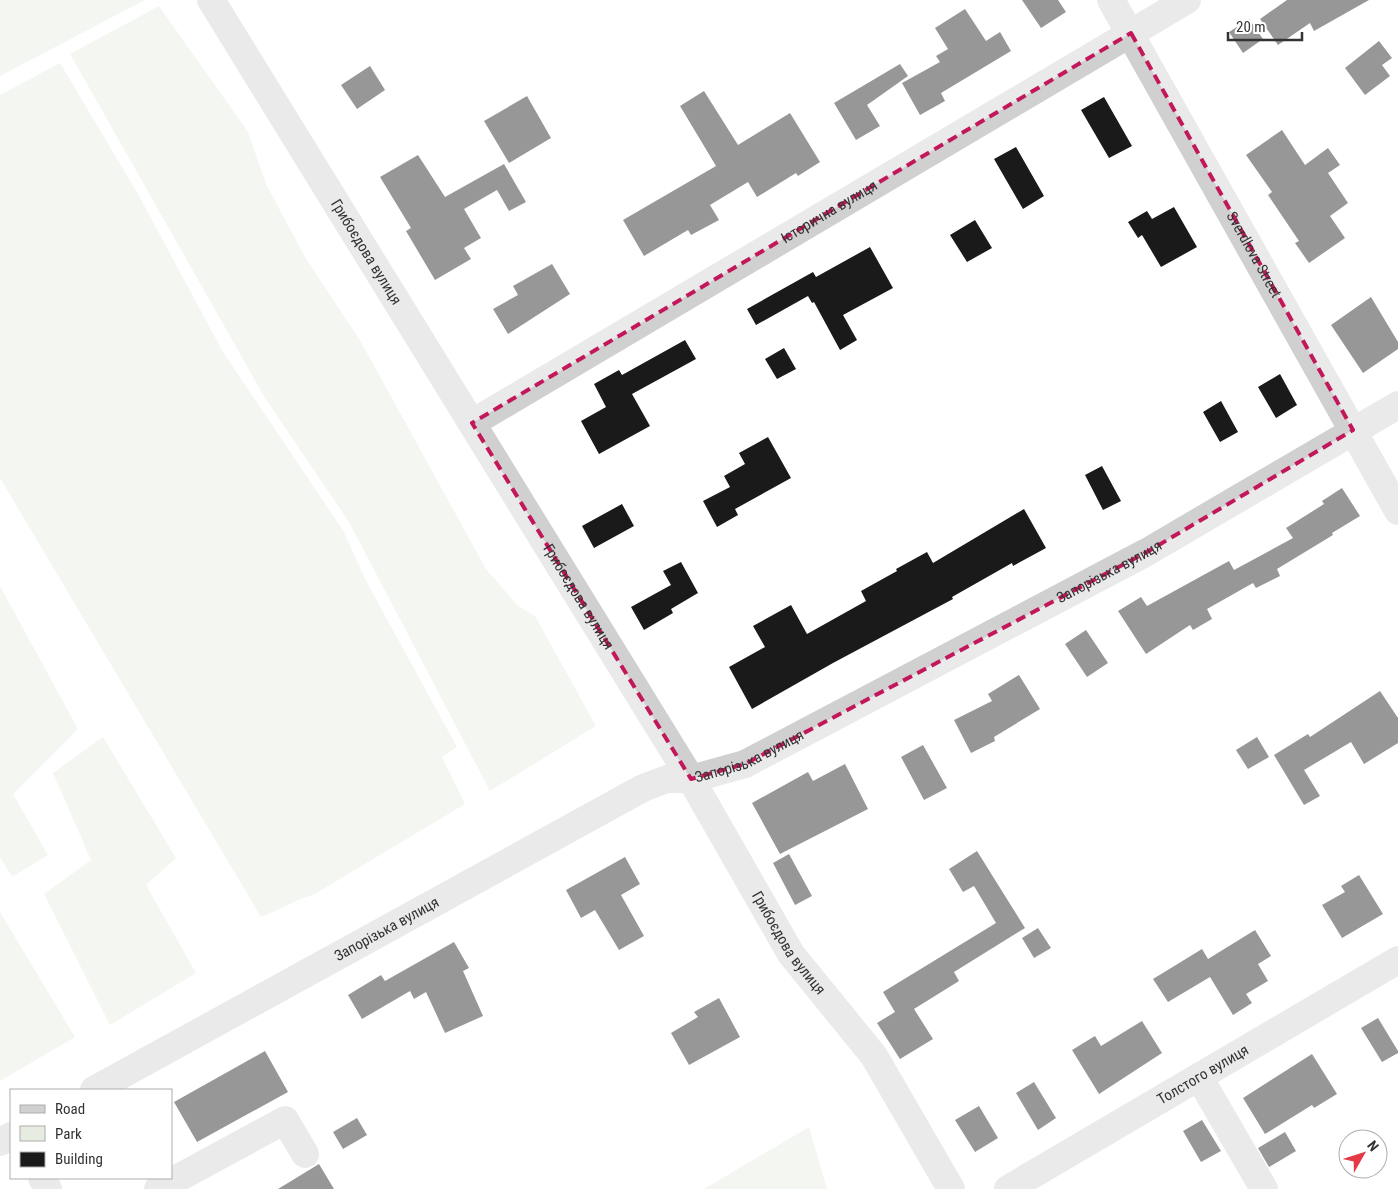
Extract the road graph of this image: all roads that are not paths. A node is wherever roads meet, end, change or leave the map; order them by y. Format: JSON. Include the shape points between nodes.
{"nodes":[{"id":1,"x":211,"y":0,"type":"edge"},
{"id":2,"x":1111,"y":0,"type":"edge"},
{"id":3,"x":1187,"y":0,"type":"edge"},
{"id":4,"x":1131,"y":33,"type":"junction"},
{"id":5,"x":1398,"y":405,"type":"edge"},
{"id":6,"x":472,"y":423,"type":"junction"},
{"id":7,"x":1353,"y":430,"type":"junction"},
{"id":8,"x":1398,"y":511,"type":"edge"},
{"id":9,"x":691,"y":779,"type":"junction"},
{"id":10,"x":1398,"y":960,"type":"edge"},
{"id":11,"x":1199,"y":1077,"type":"junction"},
{"id":12,"x":96,"y":1089,"type":"edge"},
{"id":13,"x":305,"y":1154,"type":"dead end"},
{"id":14,"x":158,"y":1189,"type":"edge"},
{"id":15,"x":951,"y":1189,"type":"edge"},
{"id":16,"x":1008,"y":1189,"type":"edge"},
{"id":17,"x":1264,"y":1189,"type":"edge"}],
"edges":[{"from":1,"to":6,"type":"street","name":"Грибоєдова вулиця"},
{"from":2,"to":4,"type":"street","name":"Sverdlova Street"},
{"from":3,"to":4,"type":"street","name":"Історична вулиця"},
{"from":4,"to":6,"type":"street","name":"Історична вулиця"},
{"from":4,"to":7,"type":"street","name":"Sverdlova Street"},
{"from":5,"to":7,"type":"street","name":"Запорізька вулиця"},
{"from":6,"to":9,"type":"street","name":"Грибоєдова вулиця"},
{"from":7,"to":8,"type":"street","name":"Sverdlova Street"},
{"from":7,"to":9,"type":"street","name":"Запорізька вулиця","via":[[1130,561],[745,764]]},
{"from":9,"to":12,"type":"street","name":"Запорізька вулиця","via":[[668,779],[643,788]]},
{"from":9,"to":15,"type":"street","name":"Грибоєдова вулиця","via":[[791,954],[874,1056]]},
{"from":10,"to":11,"type":"street","name":"Толстого вулиця"},
{"from":11,"to":16,"type":"street","name":"Толстого вулиця"},
{"from":11,"to":17,"type":"street"},
{"from":13,"to":14,"type":"street","via":[[285,1120]]}]}
